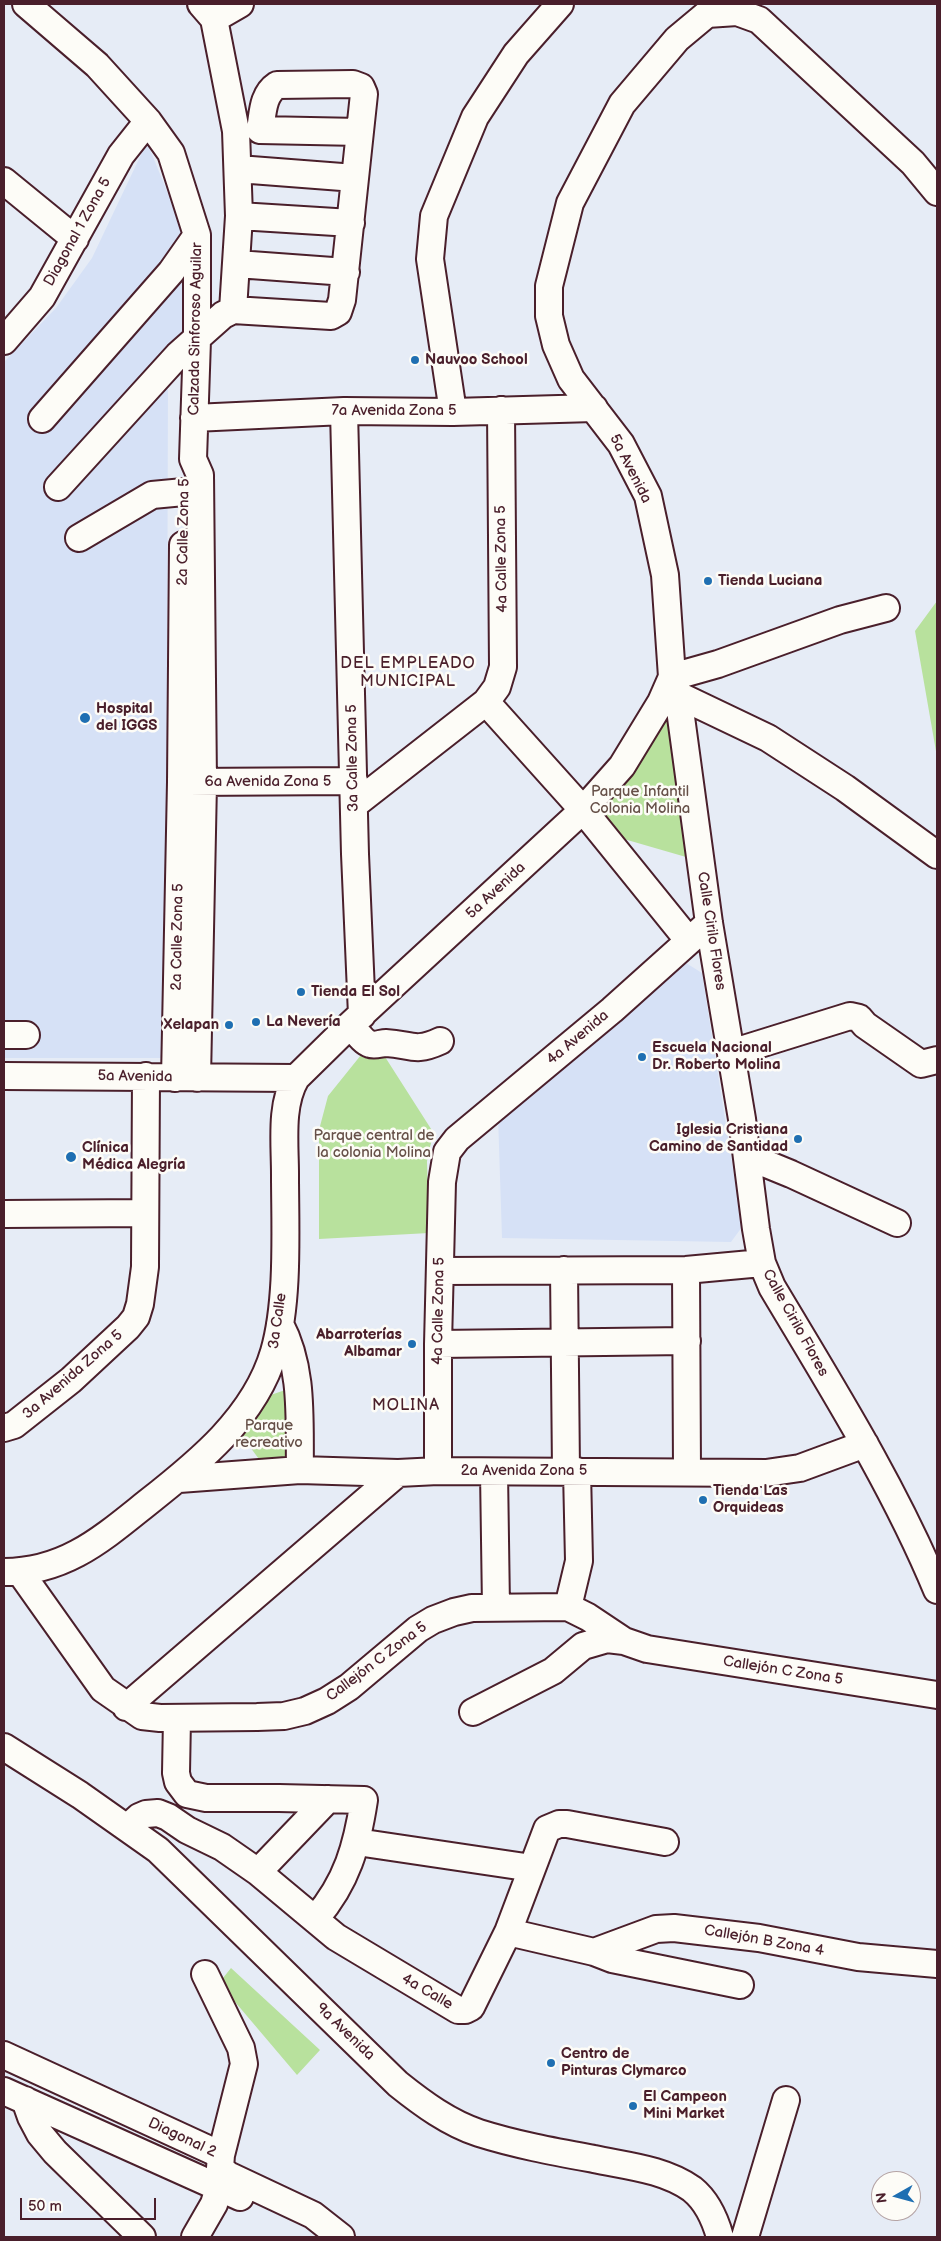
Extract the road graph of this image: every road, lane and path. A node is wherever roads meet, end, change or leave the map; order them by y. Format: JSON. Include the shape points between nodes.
{"nodes":[{"id":1,"x":26,"y":4,"type":"edge"},
{"id":2,"x":240,"y":4,"type":"edge"},
{"id":3,"x":560,"y":4,"type":"edge"},
{"id":4,"x":710,"y":9,"type":"edge"},
{"id":5,"x":208,"y":11,"type":"edge"},
{"id":6,"x":148,"y":121,"type":"junction"},
{"id":7,"x":248,"y":130,"type":"junction"},
{"id":8,"x":360,"y":132,"type":"junction"},
{"id":9,"x":238,"y":169,"type":"junction"},
{"id":10,"x":355,"y":178,"type":"junction"},
{"id":11,"x":4,"y":181,"type":"edge"},
{"id":12,"x":937,"y":192,"type":"edge"},
{"id":13,"x":239,"y":216,"type":"junction"},
{"id":14,"x":351,"y":223,"type":"junction"},
{"id":15,"x":197,"y":234,"type":"junction"},
{"id":16,"x":75,"y":239,"type":"junction"},
{"id":17,"x":237,"y":264,"type":"junction"},
{"id":18,"x":346,"y":272,"type":"junction"},
{"id":19,"x":233,"y":310,"type":"junction"},
{"id":20,"x":197,"y":340,"type":"junction"},
{"id":21,"x":4,"y":341,"type":"edge"},
{"id":22,"x":594,"y":408,"type":"junction"},
{"id":23,"x":344,"y":410,"type":"junction"},
{"id":24,"x":501,"y":410,"type":"junction"},
{"id":25,"x":453,"y":412,"type":"junction"},
{"id":26,"x":194,"y":418,"type":"junction"},
{"id":27,"x":42,"y":419,"type":"dead end"},
{"id":28,"x":193,"y":459,"type":"junction"},
{"id":29,"x":58,"y":487,"type":"dead end"},
{"id":30,"x":184,"y":492,"type":"junction"},
{"id":31,"x":79,"y":538,"type":"dead end"},
{"id":32,"x":886,"y":608,"type":"dead end"},
{"id":33,"x":675,"y":686,"type":"junction"},
{"id":34,"x":486,"y":702,"type":"junction"},
{"id":35,"x":192,"y":782,"type":"junction"},
{"id":36,"x":354,"y":793,"type":"junction"},
{"id":37,"x":583,"y":810,"type":"junction"},
{"id":38,"x":937,"y":855,"type":"edge"},
{"id":39,"x":709,"y":923,"type":"junction"},
{"id":40,"x":689,"y":941,"type":"junction"},
{"id":41,"x":356,"y":1020,"type":"junction"},
{"id":42,"x":440,"y":1040,"type":"dead end"},
{"id":43,"x":731,"y":1053,"type":"junction"},
{"id":44,"x":937,"y":1060,"type":"edge"},
{"id":45,"x":4,"y":1076,"type":"edge"},
{"id":46,"x":146,"y":1076,"type":"junction"},
{"id":47,"x":186,"y":1078,"type":"junction"},
{"id":48,"x":296,"y":1078,"type":"junction"},
{"id":49,"x":447,"y":1152,"type":"joint"},
{"id":50,"x":747,"y":1156,"type":"junction"},
{"id":51,"x":145,"y":1213,"type":"junction"},
{"id":52,"x":4,"y":1214,"type":"edge"},
{"id":53,"x":897,"y":1223,"type":"dead end"},
{"id":54,"x":762,"y":1263,"type":"junction"},
{"id":55,"x":564,"y":1270,"type":"junction"},
{"id":56,"x":686,"y":1270,"type":"junction"},
{"id":57,"x":440,"y":1271,"type":"junction"},
{"id":58,"x":280,"y":1324,"type":"junction"},
{"id":59,"x":687,"y":1341,"type":"junction"},
{"id":60,"x":565,"y":1342,"type":"junction"},
{"id":61,"x":438,"y":1344,"type":"junction"},
{"id":62,"x":4,"y":1428,"type":"edge"},
{"id":63,"x":865,"y":1444,"type":"junction"},
{"id":64,"x":300,"y":1470,"type":"junction"},
{"id":65,"x":438,"y":1471,"type":"junction"},
{"id":66,"x":572,"y":1471,"type":"junction"},
{"id":67,"x":687,"y":1471,"type":"junction"},
{"id":68,"x":398,"y":1472,"type":"junction"},
{"id":69,"x":494,"y":1472,"type":"junction"},
{"id":70,"x":179,"y":1479,"type":"junction"},
{"id":71,"x":12,"y":1572,"type":"edge"},
{"id":72,"x":937,"y":1590,"type":"edge"},
{"id":73,"x":496,"y":1607,"type":"junction"},
{"id":74,"x":568,"y":1607,"type":"junction"},
{"id":75,"x":624,"y":1641,"type":"junction"},
{"id":76,"x":937,"y":1695,"type":"edge"},
{"id":77,"x":126,"y":1707,"type":"junction"},
{"id":78,"x":473,"y":1712,"type":"dead end"},
{"id":79,"x":177,"y":1718,"type":"junction"},
{"id":80,"x":4,"y":1747,"type":"edge"},
{"id":81,"x":328,"y":1799,"type":"junction"},
{"id":82,"x":127,"y":1828,"type":"junction"},
{"id":83,"x":357,"y":1842,"type":"junction"},
{"id":84,"x":665,"y":1842,"type":"dead end"},
{"id":85,"x":532,"y":1868,"type":"junction"},
{"id":86,"x":258,"y":1872,"type":"junction"},
{"id":87,"x":316,"y":1918,"type":"junction"},
{"id":88,"x":508,"y":1932,"type":"junction"},
{"id":89,"x":594,"y":1952,"type":"junction"},
{"id":90,"x":937,"y":1964,"type":"edge"},
{"id":91,"x":205,"y":1974,"type":"dead end"},
{"id":92,"x":740,"y":1985,"type":"dead end"},
{"id":93,"x":4,"y":2055,"type":"edge"},
{"id":94,"x":14,"y":2095,"type":"edge"},
{"id":95,"x":786,"y":2100,"type":"dead end"},
{"id":96,"x":222,"y":2156,"type":"junction"},
{"id":97,"x":220,"y":2188,"type":"junction"},
{"id":98,"x":339,"y":2236,"type":"edge"},
{"id":99,"x":142,"y":2237,"type":"edge"},
{"id":100,"x":195,"y":2237,"type":"edge"},
{"id":101,"x":720,"y":2237,"type":"edge"},
{"id":102,"x":745,"y":2237,"type":"edge"}],
"edges":[{"from":1,"to":6,"type":"street","name":"Calzada Sinforoso Aguilar","via":[[97,65]]},
{"from":2,"to":5,"type":"street"},
{"from":3,"to":25,"type":"street","via":[[516,54],[475,117],[434,216],[430,259]]},
{"from":4,"to":12,"type":"street","via":[[737,12],[758,20],[914,163]]},
{"from":4,"to":22,"type":"street","name":"5a Avenida","via":[[677,39],[622,104],[570,204],[549,286],[549,316],[556,344],[571,379]]},
{"from":5,"to":7,"type":"street"},
{"from":6,"to":15,"type":"street","name":"Calzada Sinforoso Aguilar","via":[[171,153]]},
{"from":6,"to":16,"type":"street","name":"Diagonal 1 Zona 5","via":[[121,155]]},
{"from":7,"to":8,"type":"street"},
{"from":7,"to":8,"type":"street","via":[[270,90],[277,86],[354,84],[361,87],[364,94]]},
{"from":7,"to":9,"type":"street"},
{"from":8,"to":10,"type":"street"},
{"from":9,"to":10,"type":"street"},
{"from":9,"to":13,"type":"street"},
{"from":10,"to":14,"type":"street"},
{"from":11,"to":16,"type":"street"},
{"from":13,"to":14,"type":"street"},
{"from":13,"to":17,"type":"street"},
{"from":14,"to":18,"type":"street"},
{"from":15,"to":20,"type":"street","name":"Calzada Sinforoso Aguilar"},
{"from":15,"to":27,"type":"street","via":[[171,272]]},
{"from":16,"to":21,"type":"street","name":"Diagonal 1 Zona 5","via":[[42,297]]},
{"from":17,"to":18,"type":"street"},
{"from":17,"to":19,"type":"street"},
{"from":18,"to":19,"type":"street","via":[[338,312],[331,316]]},
{"from":19,"to":20,"type":"street","via":[[223,315]]},
{"from":20,"to":26,"type":"street","name":"Calzada Sinforoso Aguilar"},
{"from":20,"to":29,"type":"street","via":[[178,355]]},
{"from":22,"to":24,"type":"street","name":"7a Avenida Zona 5"},
{"from":22,"to":33,"type":"street","name":"5a Avenida","via":[[621,444],[648,496],[665,575]]},
{"from":23,"to":25,"type":"street","name":"7a Avenida Zona 5"},
{"from":23,"to":26,"type":"street","name":"7a Avenida Zona 5"},
{"from":23,"to":36,"type":"street","name":"3a Calle Zona 5"},
{"from":24,"to":25,"type":"street","name":"7a Avenida Zona 5"},
{"from":24,"to":34,"type":"street","name":"4a Calle Zona 5","via":[[503,667],[497,688]]},
{"from":26,"to":28,"type":"street","name":"Calzada Sinforoso Aguilar"},
{"from":28,"to":30,"type":"street","name":"2a Calle Zona 5","via":[[184,474]]},
{"from":28,"to":35,"type":"street","name":"2a Calle Zona 5","via":[[200,475]]},
{"from":30,"to":31,"type":"street","via":[[152,495]]},
{"from":30,"to":35,"type":"street","name":"2a Calle Zona 5"},
{"from":32,"to":33,"type":"street","via":[[840,620],[718,664]]},
{"from":33,"to":37,"type":"street","name":"5a Avenida","via":[[661,702],[622,766]]},
{"from":33,"to":38,"type":"street","via":[[768,738],[845,788]]},
{"from":33,"to":39,"type":"street","name":"Calle Cirilo Flores"},
{"from":34,"to":36,"type":"street"},
{"from":34,"to":37,"type":"street"},
{"from":35,"to":36,"type":"street","name":"6a Avenida Zona 5"},
{"from":35,"to":47,"type":"street","name":"2a Calle Zona 5"},
{"from":36,"to":41,"type":"street","name":"3a Calle Zona 5","via":[[358,962]]},
{"from":37,"to":40,"type":"street"},
{"from":37,"to":41,"type":"street","name":"5a Avenida"},
{"from":39,"to":40,"type":"street","name":"4a Avenida"},
{"from":39,"to":43,"type":"street","name":"Calle Cirilo Flores"},
{"from":40,"to":49,"type":"street","name":"4a Avenida","via":[[457,1139]]},
{"from":41,"to":42,"type":"street","via":[[368,1043],[373,1045],[392,1043],[414,1048],[426,1047]]},
{"from":41,"to":48,"type":"street","name":"5a Avenida"},
{"from":43,"to":44,"type":"street","via":[[850,1016],[859,1018],[864,1025],[921,1064]]},
{"from":43,"to":50,"type":"street","name":"Calle Cirilo Flores"},
{"from":45,"to":46,"type":"street","name":"5a Avenida"},
{"from":46,"to":47,"type":"street","name":"5a Avenida"},
{"from":46,"to":51,"type":"street","name":"3a Avenida Zona 5"},
{"from":47,"to":48,"type":"street","name":"5a Avenida"},
{"from":48,"to":58,"type":"street","name":"3a Calle","via":[[289,1094],[286,1115],[285,1240]]},
{"from":49,"to":57,"type":"street","name":"4a Calle Zona 5","via":[[442,1182]]},
{"from":50,"to":53,"type":"street"},
{"from":50,"to":54,"type":"street","name":"Calle Cirilo Flores"},
{"from":51,"to":52,"type":"street"},
{"from":51,"to":62,"type":"street","name":"3a Avenida Zona 5","via":[[145,1267],[136,1317],[71,1380],[14,1425]]},
{"from":54,"to":56,"type":"street"},
{"from":54,"to":63,"type":"street","name":"Calle Cirilo Flores","via":[[772,1287]]},
{"from":55,"to":56,"type":"street"},
{"from":55,"to":57,"type":"street"},
{"from":55,"to":60,"type":"street"},
{"from":56,"to":59,"type":"street"},
{"from":57,"to":61,"type":"street","name":"4a Calle Zona 5"},
{"from":58,"to":64,"type":"street","via":[[287,1337],[298,1380]]},
{"from":58,"to":70,"type":"street","name":"3a Calle","via":[[274,1352],[246,1406],[202,1459]]},
{"from":59,"to":60,"type":"street"},
{"from":59,"to":67,"type":"street"},
{"from":60,"to":61,"type":"street"},
{"from":60,"to":66,"type":"street"},
{"from":61,"to":65,"type":"street","name":"4a Calle Zona 5"},
{"from":63,"to":67,"type":"street","name":"2a Avenida Zona 5","via":[[785,1471]]},
{"from":63,"to":72,"type":"street","name":"Calle Cirilo Flores","via":[[918,1543]]},
{"from":64,"to":68,"type":"street","name":"2a Avenida Zona 5"},
{"from":64,"to":70,"type":"street","name":"2a Avenida Zona 5"},
{"from":65,"to":68,"type":"street","name":"2a Avenida Zona 5"},
{"from":65,"to":69,"type":"street","name":"2a Avenida Zona 5"},
{"from":66,"to":67,"type":"street","name":"2a Avenida Zona 5"},
{"from":66,"to":69,"type":"street","name":"2a Avenida Zona 5"},
{"from":66,"to":74,"type":"street","via":[[579,1561]]},
{"from":68,"to":77,"type":"street"},
{"from":69,"to":73,"type":"street"},
{"from":70,"to":71,"type":"street","name":"3a Calle","via":[[92,1546],[65,1561],[41,1569]]},
{"from":71,"to":77,"type":"street","name":"Callejón C Zona 5","via":[[103,1689]]},
{"from":73,"to":74,"type":"street","name":"Callejón C Zona 5"},
{"from":73,"to":79,"type":"street","name":"Callejón C Zona 5","via":[[454,1612],[433,1620],[349,1687],[306,1710],[284,1716]]},
{"from":74,"to":75,"type":"street","name":"Callejón C Zona 5","via":[[588,1616]]},
{"from":75,"to":76,"type":"street","name":"Callejón C Zona 5","via":[[647,1649]]},
{"from":75,"to":78,"type":"street","via":[[607,1639],[583,1646],[553,1671]]},
{"from":77,"to":79,"type":"street","name":"Callejón C Zona 5","via":[[142,1716]]},
{"from":79,"to":81,"type":"street","via":[[176,1773],[187,1794],[206,1798]]},
{"from":80,"to":82,"type":"street","name":"9a Avenida"},
{"from":81,"to":83,"type":"street","via":[[364,1800]]},
{"from":81,"to":86,"type":"street"},
{"from":82,"to":86,"type":"street","name":"4a Calle","via":[[139,1817],[158,1813],[222,1847]]},
{"from":82,"to":101,"type":"street","name":"9a Avenida","via":[[158,1850],[420,2102],[477,2132],[545,2150],[646,2170],[680,2182],[703,2201]]},
{"from":83,"to":85,"type":"street"},
{"from":83,"to":87,"type":"street","via":[[337,1889]]},
{"from":84,"to":85,"type":"street","name":"4a Calle","via":[[559,1824],[546,1829]]},
{"from":85,"to":88,"type":"street","name":"4a Calle"},
{"from":86,"to":87,"type":"street","name":"4a Calle"},
{"from":87,"to":88,"type":"street","name":"4a Calle","via":[[336,1937],[458,2010],[471,2007]]},
{"from":88,"to":89,"type":"street"},
{"from":89,"to":90,"type":"street","name":"Callejón B Zona 4","via":[[656,1929],[674,1928],[759,1938],[858,1957]]},
{"from":89,"to":92,"type":"street","via":[[612,1959]]},
{"from":91,"to":96,"type":"street","via":[[241,2048],[244,2064]]},
{"from":93,"to":96,"type":"street","name":"Diagonal 2"},
{"from":94,"to":97,"type":"street"},
{"from":94,"to":99,"type":"street","via":[[45,2140]]},
{"from":95,"to":102,"type":"street"},
{"from":96,"to":98,"type":"street","name":"Diagonal 2","via":[[220,2168],[228,2175],[312,2215]]},
{"from":97,"to":98,"type":"street","via":[[312,2229]]},
{"from":97,"to":100,"type":"street"}]}
